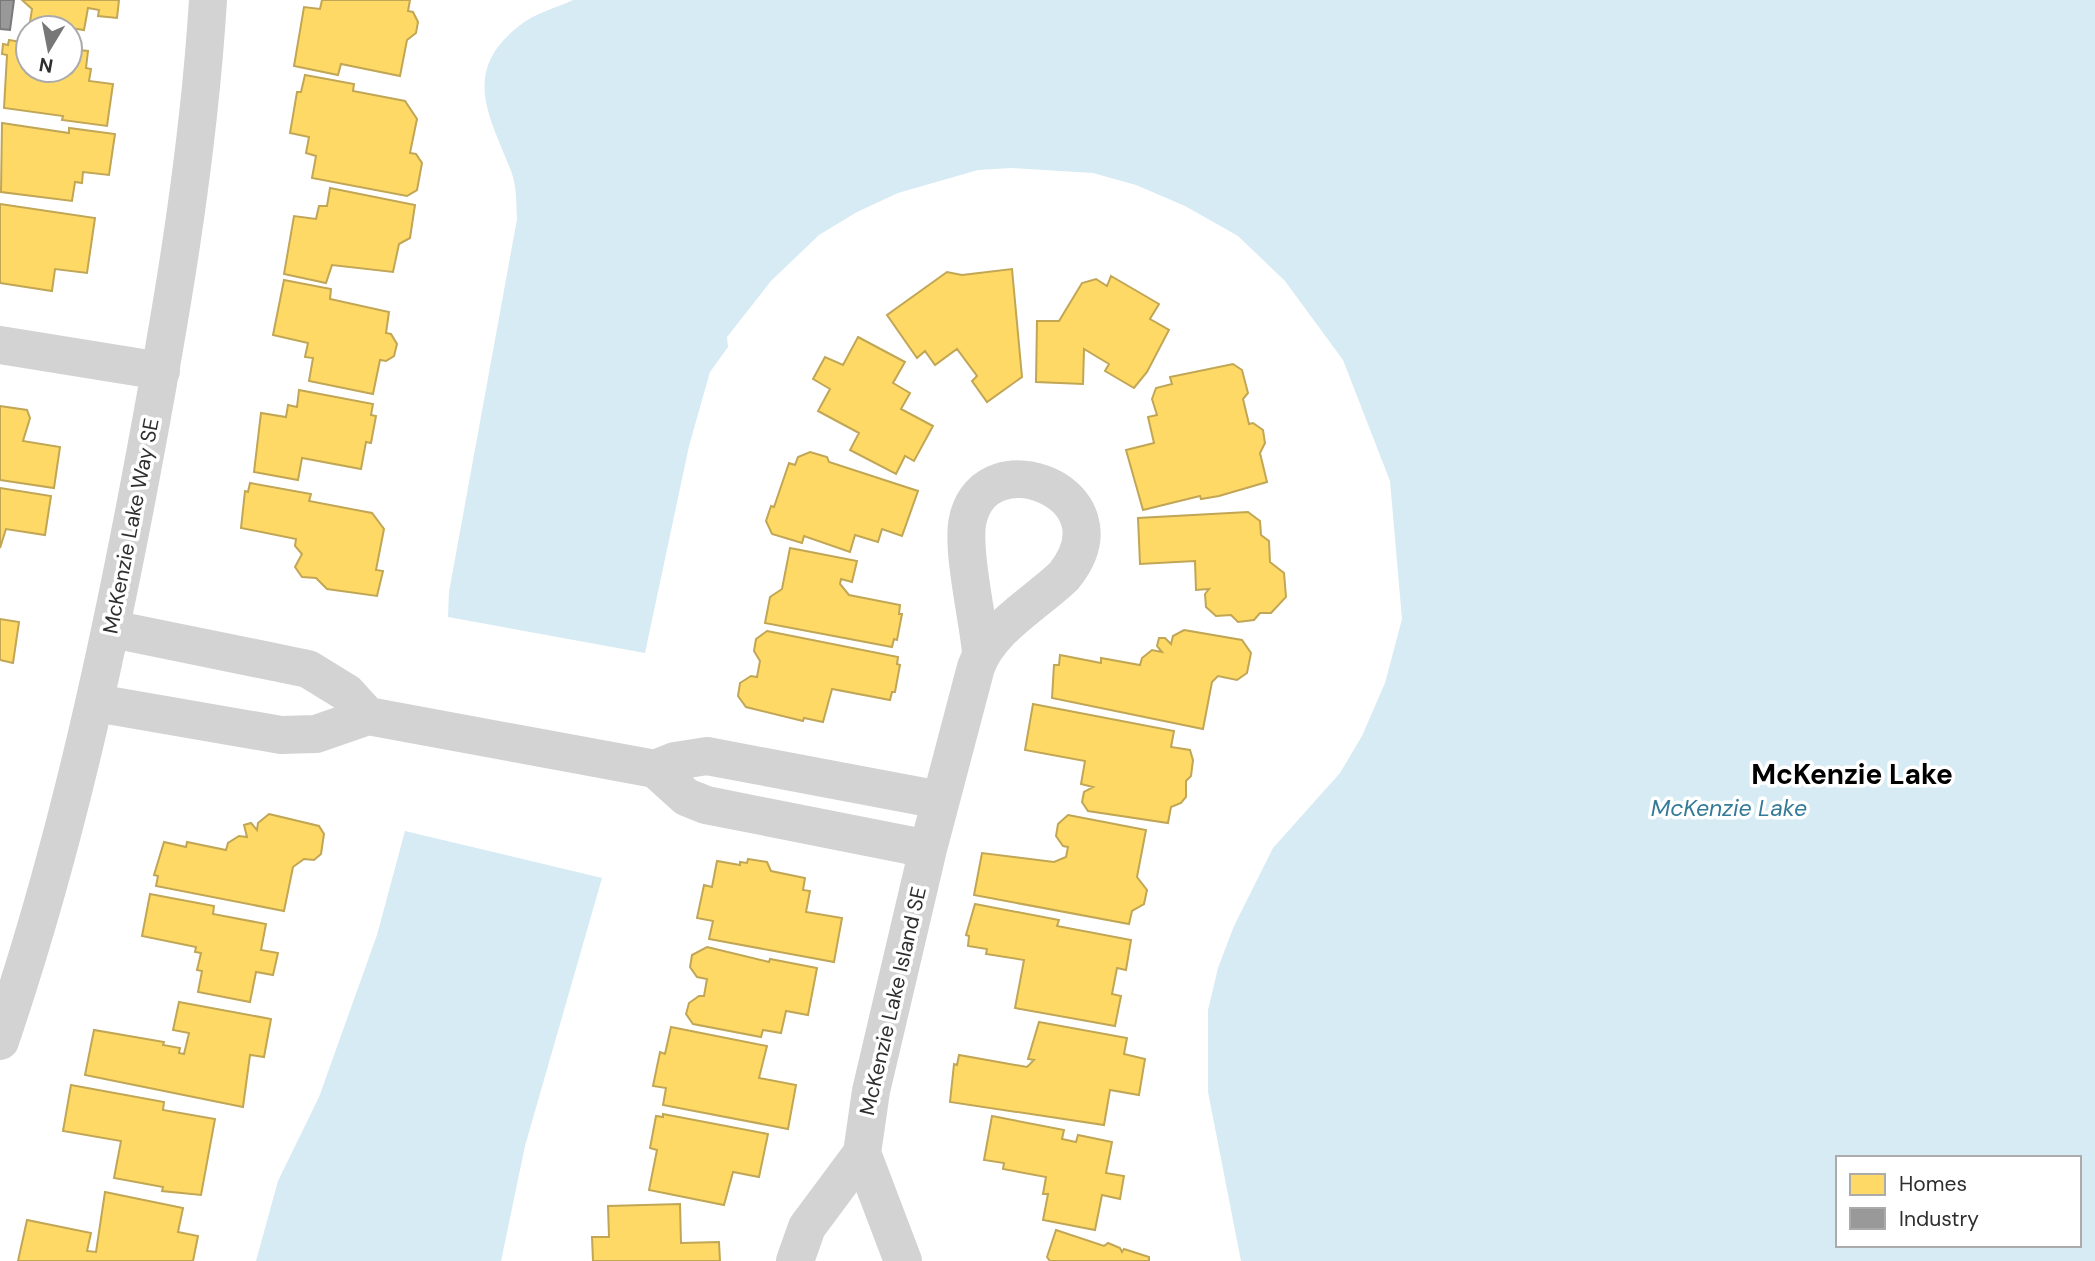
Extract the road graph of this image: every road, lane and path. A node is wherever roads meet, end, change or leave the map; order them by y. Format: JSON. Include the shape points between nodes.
{"nodes":[{"id":1,"x":208,"y":0,"type":"edge"},
{"id":2,"x":0,"y":345,"type":"edge"},
{"id":3,"x":161,"y":370,"type":"junction"},
{"id":4,"x":112,"y":629,"type":"junction"},
{"id":5,"x":981,"y":652,"type":"dead end"},
{"id":6,"x":96,"y":703,"type":"junction"},
{"id":7,"x":368,"y":716,"type":"junction"},
{"id":8,"x":655,"y":769,"type":"junction"},
{"id":9,"x":940,"y":800,"type":"junction"},
{"id":10,"x":928,"y":849,"type":"junction"},
{"id":11,"x":2,"y":1028,"type":"edge"},
{"id":12,"x":862,"y":1153,"type":"junction"},
{"id":13,"x":795,"y":1261,"type":"edge"},
{"id":14,"x":903,"y":1261,"type":"edge"}],
"edges":[{"from":1,"to":3,"type":"street","name":"McKenzie Lake Way SE","via":[[201,109]]},
{"from":2,"to":3,"type":"street"},
{"from":3,"to":4,"type":"street","name":"McKenzie Lake Way SE"},
{"from":4,"to":6,"type":"street","name":"McKenzie Lake Way SE"},
{"from":4,"to":7,"type":"street","via":[[308,669],[347,693]]},
{"from":5,"to":9,"type":"street","name":"McKenzie Lake Island SE"},
{"from":6,"to":7,"type":"street","via":[[281,735],[316,734]]},
{"from":6,"to":11,"type":"street","name":"McKenzie Lake Way SE"},
{"from":7,"to":8,"type":"street"},
{"from":8,"to":9,"type":"street","via":[[707,756]]},
{"from":8,"to":10,"type":"street","via":[[686,797],[706,804]]},
{"from":9,"to":10,"type":"street","name":"McKenzie Lake Island SE"},
{"from":10,"to":12,"type":"street","name":"McKenzie Lake Island SE","via":[[871,1091]]},
{"from":12,"to":13,"type":"street","name":"McKenzie Lake Island SE","via":[[807,1227]]},
{"from":12,"to":14,"type":"street","name":"McKenzie Lake Island SE"}]}
